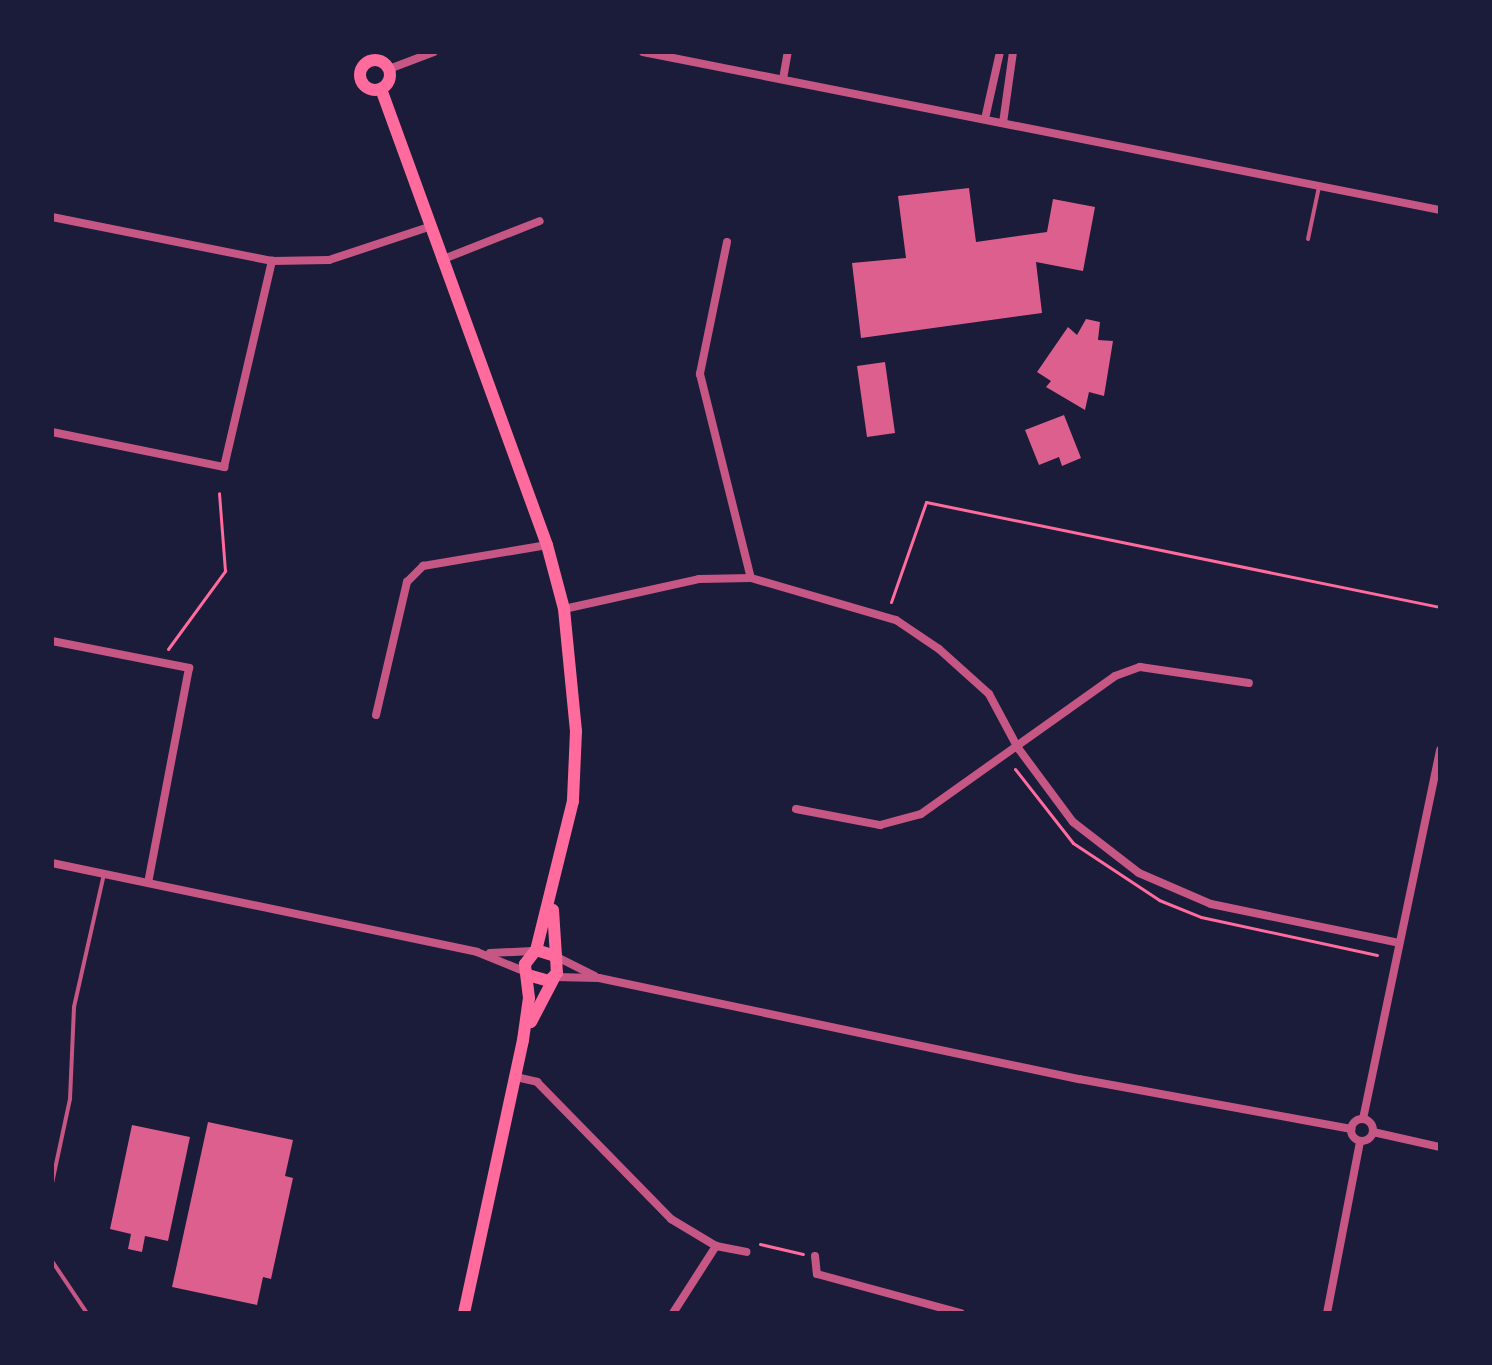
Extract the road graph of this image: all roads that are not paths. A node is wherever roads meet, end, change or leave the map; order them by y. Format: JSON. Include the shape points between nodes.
{"nodes":[{"id":1,"x":434,"y":52,"type":"edge"},
{"id":2,"x":643,"y":52,"type":"edge"},
{"id":3,"x":788,"y":52,"type":"edge"},
{"id":4,"x":1000,"y":52,"type":"edge"},
{"id":5,"x":1013,"y":52,"type":"edge"},
{"id":6,"x":365,"y":57,"type":"edge"},
{"id":7,"x":389,"y":69,"type":"junction"},
{"id":8,"x":783,"y":79,"type":"junction"},
{"id":9,"x":381,"y":89,"type":"junction"},
{"id":10,"x":985,"y":119,"type":"junction"},
{"id":11,"x":1003,"y":123,"type":"junction"},
{"id":12,"x":1320,"y":184,"type":"junction"},
{"id":13,"x":1440,"y":210,"type":"edge"},
{"id":14,"x":52,"y":217,"type":"edge"},
{"id":15,"x":540,"y":221,"type":"dead end"},
{"id":16,"x":429,"y":227,"type":"junction"},
{"id":17,"x":1308,"y":239,"type":"dead end"},
{"id":18,"x":727,"y":242,"type":"dead end"},
{"id":19,"x":441,"y":260,"type":"junction"},
{"id":20,"x":272,"y":261,"type":"junction"},
{"id":21,"x":52,"y":432,"type":"edge"},
{"id":22,"x":547,"y":545,"type":"junction"},
{"id":23,"x":751,"y":578,"type":"junction"},
{"id":24,"x":564,"y":609,"type":"junction"},
{"id":25,"x":52,"y":641,"type":"edge"},
{"id":26,"x":1249,"y":683,"type":"dead end"},
{"id":27,"x":376,"y":715,"type":"dead end"},
{"id":28,"x":1018,"y":748,"type":"junction"},
{"id":29,"x":1440,"y":750,"type":"edge"},
{"id":30,"x":796,"y":809,"type":"dead end"},
{"id":31,"x":52,"y":863,"type":"edge"},
{"id":32,"x":104,"y":874,"type":"junction"},
{"id":33,"x":148,"y":882,"type":"junction"},
{"id":34,"x":555,"y":887,"type":"junction"},
{"id":35,"x":1399,"y":943,"type":"junction"},
{"id":36,"x":534,"y":950,"type":"junction"},
{"id":37,"x":477,"y":952,"type":"junction"},
{"id":38,"x":556,"y":957,"type":"junction"},
{"id":39,"x":528,"y":974,"type":"junction"},
{"id":40,"x":554,"y":977,"type":"junction"},
{"id":41,"x":599,"y":978,"type":"junction"},
{"id":42,"x":523,"y":1040,"type":"junction"},
{"id":43,"x":516,"y":1077,"type":"junction"},
{"id":44,"x":1363,"y":1119,"type":"junction"},
{"id":45,"x":1351,"y":1129,"type":"junction"},
{"id":46,"x":1373,"y":1132,"type":"junction"},
{"id":47,"x":1360,"y":1142,"type":"junction"},
{"id":48,"x":1440,"y":1147,"type":"edge"},
{"id":49,"x":52,"y":1183,"type":"edge"},
{"id":50,"x":716,"y":1246,"type":"junction"},
{"id":51,"x":746,"y":1252,"type":"dead end"},
{"id":52,"x":810,"y":1255,"type":"road end"},
{"id":53,"x":52,"y":1261,"type":"edge"},
{"id":54,"x":918,"y":1301,"type":"junction"},
{"id":55,"x":87,"y":1313,"type":"edge"},
{"id":56,"x":464,"y":1313,"type":"edge"},
{"id":57,"x":673,"y":1313,"type":"edge"},
{"id":58,"x":915,"y":1313,"type":"edge"},
{"id":59,"x":961,"y":1313,"type":"edge"},
{"id":60,"x":1327,"y":1313,"type":"edge"}],
"edges":[{"from":1,"to":7,"type":"street"},
{"from":2,"to":8,"type":"street"},
{"from":3,"to":8,"type":"street"},
{"from":4,"to":10,"type":"street"},
{"from":5,"to":11,"type":"street"},
{"from":6,"to":7,"type":"main road"},
{"from":6,"to":9,"type":"main road","via":[[360,79],[371,90]]},
{"from":7,"to":9,"type":"main road","via":[[388,83]]},
{"from":8,"to":10,"type":"street"},
{"from":9,"to":16,"type":"main road"},
{"from":10,"to":11,"type":"street"},
{"from":11,"to":12,"type":"street"},
{"from":12,"to":13,"type":"street"},
{"from":12,"to":17,"type":"lane"},
{"from":14,"to":20,"type":"street"},
{"from":15,"to":19,"type":"street"},
{"from":16,"to":19,"type":"main road"},
{"from":16,"to":20,"type":"street","via":[[329,260]]},
{"from":18,"to":23,"type":"street","via":[[700,374]]},
{"from":19,"to":22,"type":"main road"},
{"from":20,"to":21,"type":"street","via":[[224,467]]},
{"from":22,"to":24,"type":"main road"},
{"from":22,"to":27,"type":"street","via":[[423,566],[407,582]]},
{"from":23,"to":24,"type":"street","via":[[699,579]]},
{"from":23,"to":28,"type":"street","via":[[896,620],[939,649],[989,694]]},
{"from":24,"to":34,"type":"main road","via":[[576,731],[573,801]]},
{"from":25,"to":33,"type":"street","via":[[189,668]]},
{"from":26,"to":28,"type":"street","via":[[1140,667],[1115,676]]},
{"from":28,"to":30,"type":"street","via":[[921,814],[907,818],[880,825]]},
{"from":28,"to":35,"type":"street","via":[[1073,822],[1139,873],[1211,904]]},
{"from":29,"to":35,"type":"street"},
{"from":31,"to":32,"type":"street"},
{"from":32,"to":33,"type":"street"},
{"from":32,"to":49,"type":"lane","via":[[74,1007],[70,1099]]},
{"from":33,"to":37,"type":"street"},
{"from":34,"to":36,"type":"main road"},
{"from":34,"to":38,"type":"main road"},
{"from":35,"to":44,"type":"street"},
{"from":36,"to":37,"type":"street"},
{"from":36,"to":38,"type":"main road"},
{"from":36,"to":39,"type":"main road","via":[[527,958]]},
{"from":37,"to":39,"type":"street"},
{"from":38,"to":40,"type":"main road"},
{"from":38,"to":41,"type":"street"},
{"from":39,"to":40,"type":"main road","via":[[538,982]]},
{"from":39,"to":42,"type":"main road"},
{"from":40,"to":41,"type":"street"},
{"from":40,"to":42,"type":"main road"},
{"from":41,"to":45,"type":"street","via":[[1079,1079]]},
{"from":42,"to":43,"type":"main road"},
{"from":43,"to":50,"type":"street","via":[[537,1082],[671,1219]]},
{"from":43,"to":56,"type":"main road"},
{"from":44,"to":45,"type":"street"},
{"from":44,"to":46,"type":"street"},
{"from":45,"to":47,"type":"street"},
{"from":46,"to":47,"type":"street"},
{"from":46,"to":48,"type":"street"},
{"from":47,"to":60,"type":"street"},
{"from":50,"to":51,"type":"street"},
{"from":50,"to":57,"type":"street"},
{"from":52,"to":54,"type":"street","via":[[817,1274]]},
{"from":53,"to":55,"type":"lane"},
{"from":54,"to":58,"type":"street"},
{"from":54,"to":59,"type":"street"}]}
